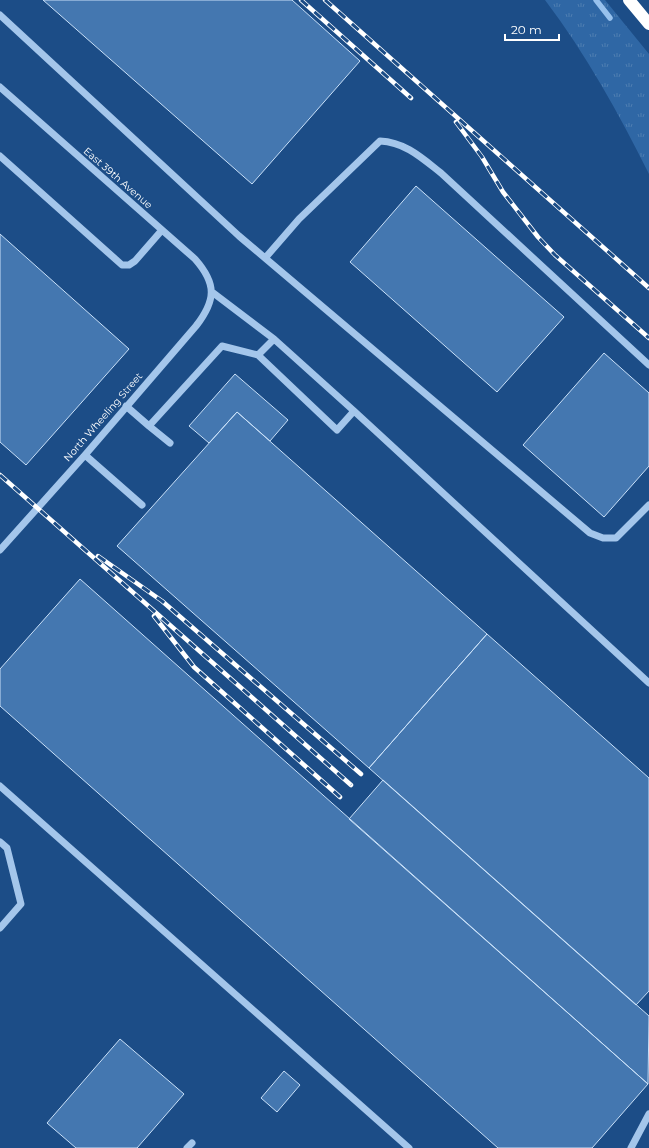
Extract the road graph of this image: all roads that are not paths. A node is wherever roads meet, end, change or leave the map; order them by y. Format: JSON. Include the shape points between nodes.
{"nodes":[{"id":1,"x":629,"y":0,"type":"edge"},
{"id":2,"x":0,"y":15,"type":"edge"},
{"id":3,"x":649,"y":24,"type":"edge"},
{"id":4,"x":0,"y":87,"type":"edge"},
{"id":5,"x":0,"y":156,"type":"edge"},
{"id":6,"x":162,"y":230,"type":"junction"},
{"id":7,"x":266,"y":257,"type":"junction"},
{"id":8,"x":212,"y":292,"type":"junction"},
{"id":9,"x":274,"y":339,"type":"junction"},
{"id":10,"x":258,"y":355,"type":"junction"},
{"id":11,"x":649,"y":365,"type":"edge"},
{"id":12,"x":126,"y":406,"type":"junction"},
{"id":13,"x":354,"y":411,"type":"junction"},
{"id":14,"x":149,"y":426,"type":"junction"},
{"id":15,"x":170,"y":443,"type":"dead end"},
{"id":16,"x":85,"y":455,"type":"junction"},
{"id":17,"x":142,"y":505,"type":"dead end"},
{"id":18,"x":649,"y":505,"type":"edge"},
{"id":19,"x":0,"y":550,"type":"edge"},
{"id":20,"x":649,"y":683,"type":"edge"},
{"id":21,"x":0,"y":786,"type":"edge"},
{"id":22,"x":0,"y":842,"type":"edge"},
{"id":23,"x":0,"y":928,"type":"edge"},
{"id":24,"x":649,"y":1114,"type":"edge"},
{"id":25,"x":409,"y":1148,"type":"edge"},
{"id":26,"x":631,"y":1148,"type":"edge"}],
"edges":[{"from":1,"to":3,"type":"highway"},
{"from":2,"to":7,"type":"street","via":[[239,236]]},
{"from":4,"to":6,"type":"street","name":"East 39th Avenue"},
{"from":5,"to":6,"type":"street","via":[[122,265],[129,265],[135,261]]},
{"from":6,"to":8,"type":"street","name":"East 39th Avenue","via":[[204,270]]},
{"from":7,"to":11,"type":"street","via":[[298,219],[380,141],[393,142],[414,152],[441,173]]},
{"from":7,"to":18,"type":"street","via":[[590,533],[603,538],[616,538]]},
{"from":8,"to":9,"type":"street"},
{"from":8,"to":12,"type":"street","name":"North Wheeling Street","via":[[205,314]]},
{"from":9,"to":10,"type":"street"},
{"from":9,"to":13,"type":"street"},
{"from":10,"to":13,"type":"street","via":[[337,430]]},
{"from":10,"to":14,"type":"street","via":[[222,346]]},
{"from":12,"to":14,"type":"street"},
{"from":12,"to":16,"type":"street","name":"North Wheeling Street"},
{"from":13,"to":20,"type":"street"},
{"from":14,"to":15,"type":"street"},
{"from":16,"to":17,"type":"street"},
{"from":16,"to":19,"type":"street","name":"North Wheeling Street"},
{"from":21,"to":25,"type":"street"},
{"from":22,"to":23,"type":"street","via":[[7,848],[21,904]]},
{"from":24,"to":26,"type":"street"}]}
